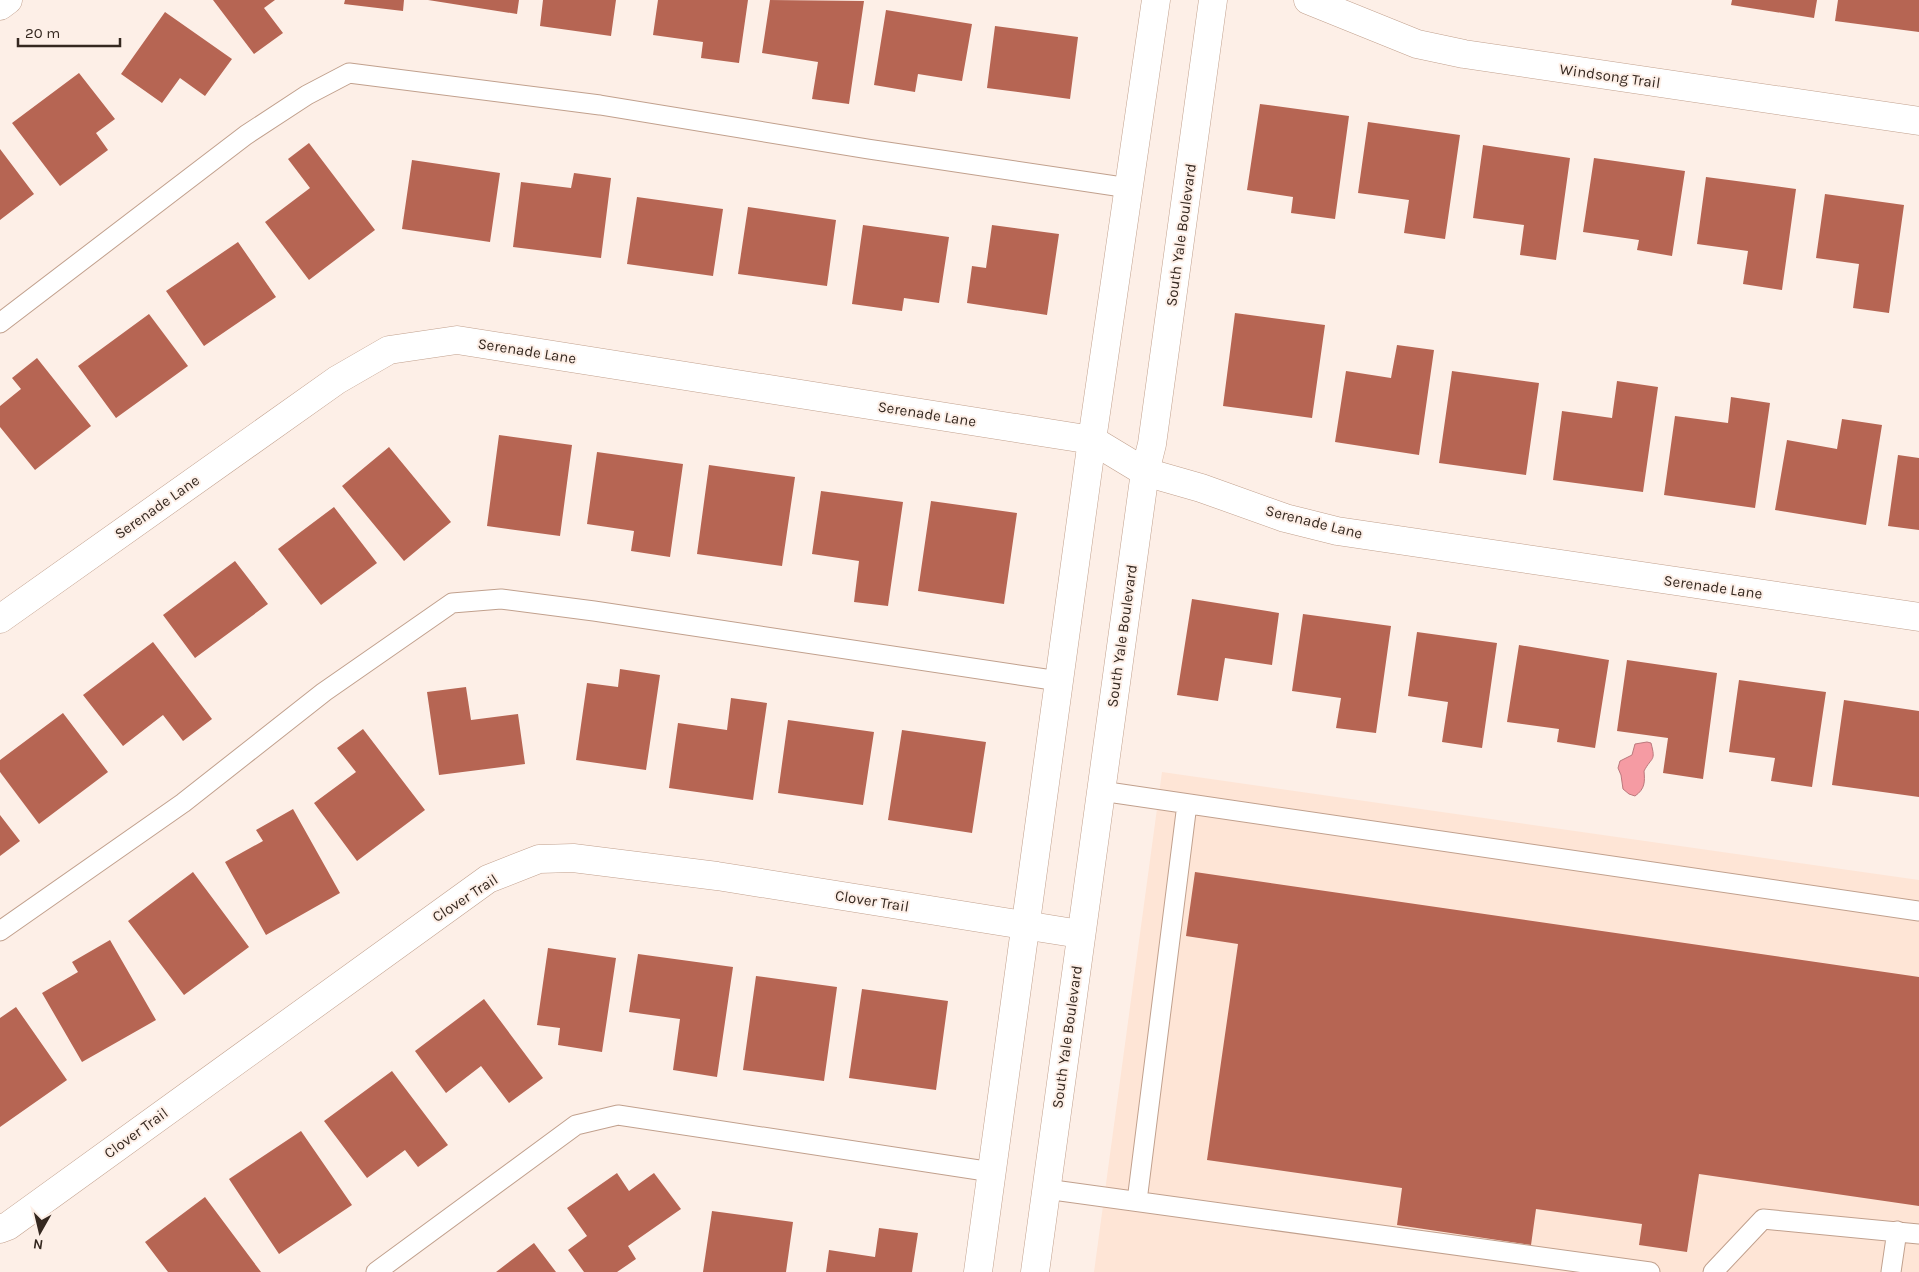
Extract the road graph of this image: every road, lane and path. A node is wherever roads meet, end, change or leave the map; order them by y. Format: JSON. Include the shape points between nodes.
{"nodes":[{"id":1,"x":8,"y":0,"type":"edge"},
{"id":2,"x":1156,"y":0,"type":"edge"},
{"id":3,"x":1213,"y":0,"type":"edge"},
{"id":4,"x":1308,"y":0,"type":"edge"},
{"id":5,"x":0,"y":6,"type":"edge"},
{"id":6,"x":1919,"y":121,"type":"edge"},
{"id":7,"x":1129,"y":188,"type":"junction"},
{"id":8,"x":0,"y":323,"type":"edge"},
{"id":9,"x":1092,"y":440,"type":"junction"},
{"id":10,"x":1145,"y":472,"type":"junction"},
{"id":11,"x":1919,"y":618,"type":"edge"},
{"id":12,"x":0,"y":619,"type":"edge"},
{"id":13,"x":1059,"y":680,"type":"junction"},
{"id":14,"x":1100,"y":792,"type":"junction"},
{"id":15,"x":1187,"y":804,"type":"junction"},
{"id":16,"x":1919,"y":911,"type":"edge"},
{"id":17,"x":1025,"y":926,"type":"junction"},
{"id":18,"x":0,"y":931,"type":"edge"},
{"id":19,"x":1080,"y":934,"type":"junction"},
{"id":20,"x":992,"y":1172,"type":"junction"},
{"id":21,"x":1046,"y":1188,"type":"junction"},
{"id":22,"x":1137,"y":1201,"type":"junction"},
{"id":23,"x":0,"y":1229,"type":"edge"},
{"id":24,"x":1897,"y":1231,"type":"junction"},
{"id":25,"x":1919,"y":1234,"type":"edge"},
{"id":26,"x":376,"y":1272,"type":"edge"},
{"id":27,"x":978,"y":1272,"type":"edge"},
{"id":28,"x":1035,"y":1272,"type":"edge"},
{"id":29,"x":1650,"y":1272,"type":"edge"},
{"id":30,"x":1713,"y":1272,"type":"edge"},
{"id":31,"x":1891,"y":1272,"type":"edge"}],
"edges":[{"from":1,"to":5,"type":"street"},
{"from":2,"to":7,"type":"street"},
{"from":3,"to":10,"type":"street","name":"South Yale Boulevard","via":[[1152,444]]},
{"from":4,"to":6,"type":"street","name":"Windsong Trail","via":[[1417,44],[1464,54]]},
{"from":7,"to":8,"type":"lane","via":[[600,104],[349,73],[246,135]]},
{"from":7,"to":9,"type":"street"},
{"from":9,"to":10,"type":"street","name":"Serenade Lane"},
{"from":9,"to":12,"type":"street","name":"Serenade Lane","via":[[457,340],[389,350],[337,380]]},
{"from":9,"to":13,"type":"street"},
{"from":10,"to":11,"type":"street","name":"Serenade Lane","via":[[1286,518],[1337,531]]},
{"from":10,"to":14,"type":"street","name":"South Yale Boulevard"},
{"from":13,"to":17,"type":"street"},
{"from":13,"to":18,"type":"lane","via":[[501,599],[452,603],[324,692],[183,803]]},
{"from":14,"to":15,"type":"lane"},
{"from":14,"to":19,"type":"street","name":"South Yale Boulevard"},
{"from":15,"to":16,"type":"lane"},
{"from":15,"to":22,"type":"lane"},
{"from":17,"to":19,"type":"street","name":"Clover Trail"},
{"from":17,"to":20,"type":"street"},
{"from":17,"to":23,"type":"street","name":"Clover Trail","via":[[717,876],[573,858],[540,859],[488,879]]},
{"from":19,"to":21,"type":"street","name":"South Yale Boulevard"},
{"from":20,"to":26,"type":"lane","via":[[618,1114],[576,1125]]},
{"from":20,"to":27,"type":"street"},
{"from":21,"to":22,"type":"lane"},
{"from":21,"to":28,"type":"street","name":"South Yale Boulevard"},
{"from":22,"to":29,"type":"lane"},
{"from":24,"to":25,"type":"lane"},
{"from":24,"to":30,"type":"lane","via":[[1763,1219]]},
{"from":24,"to":31,"type":"lane"}]}
